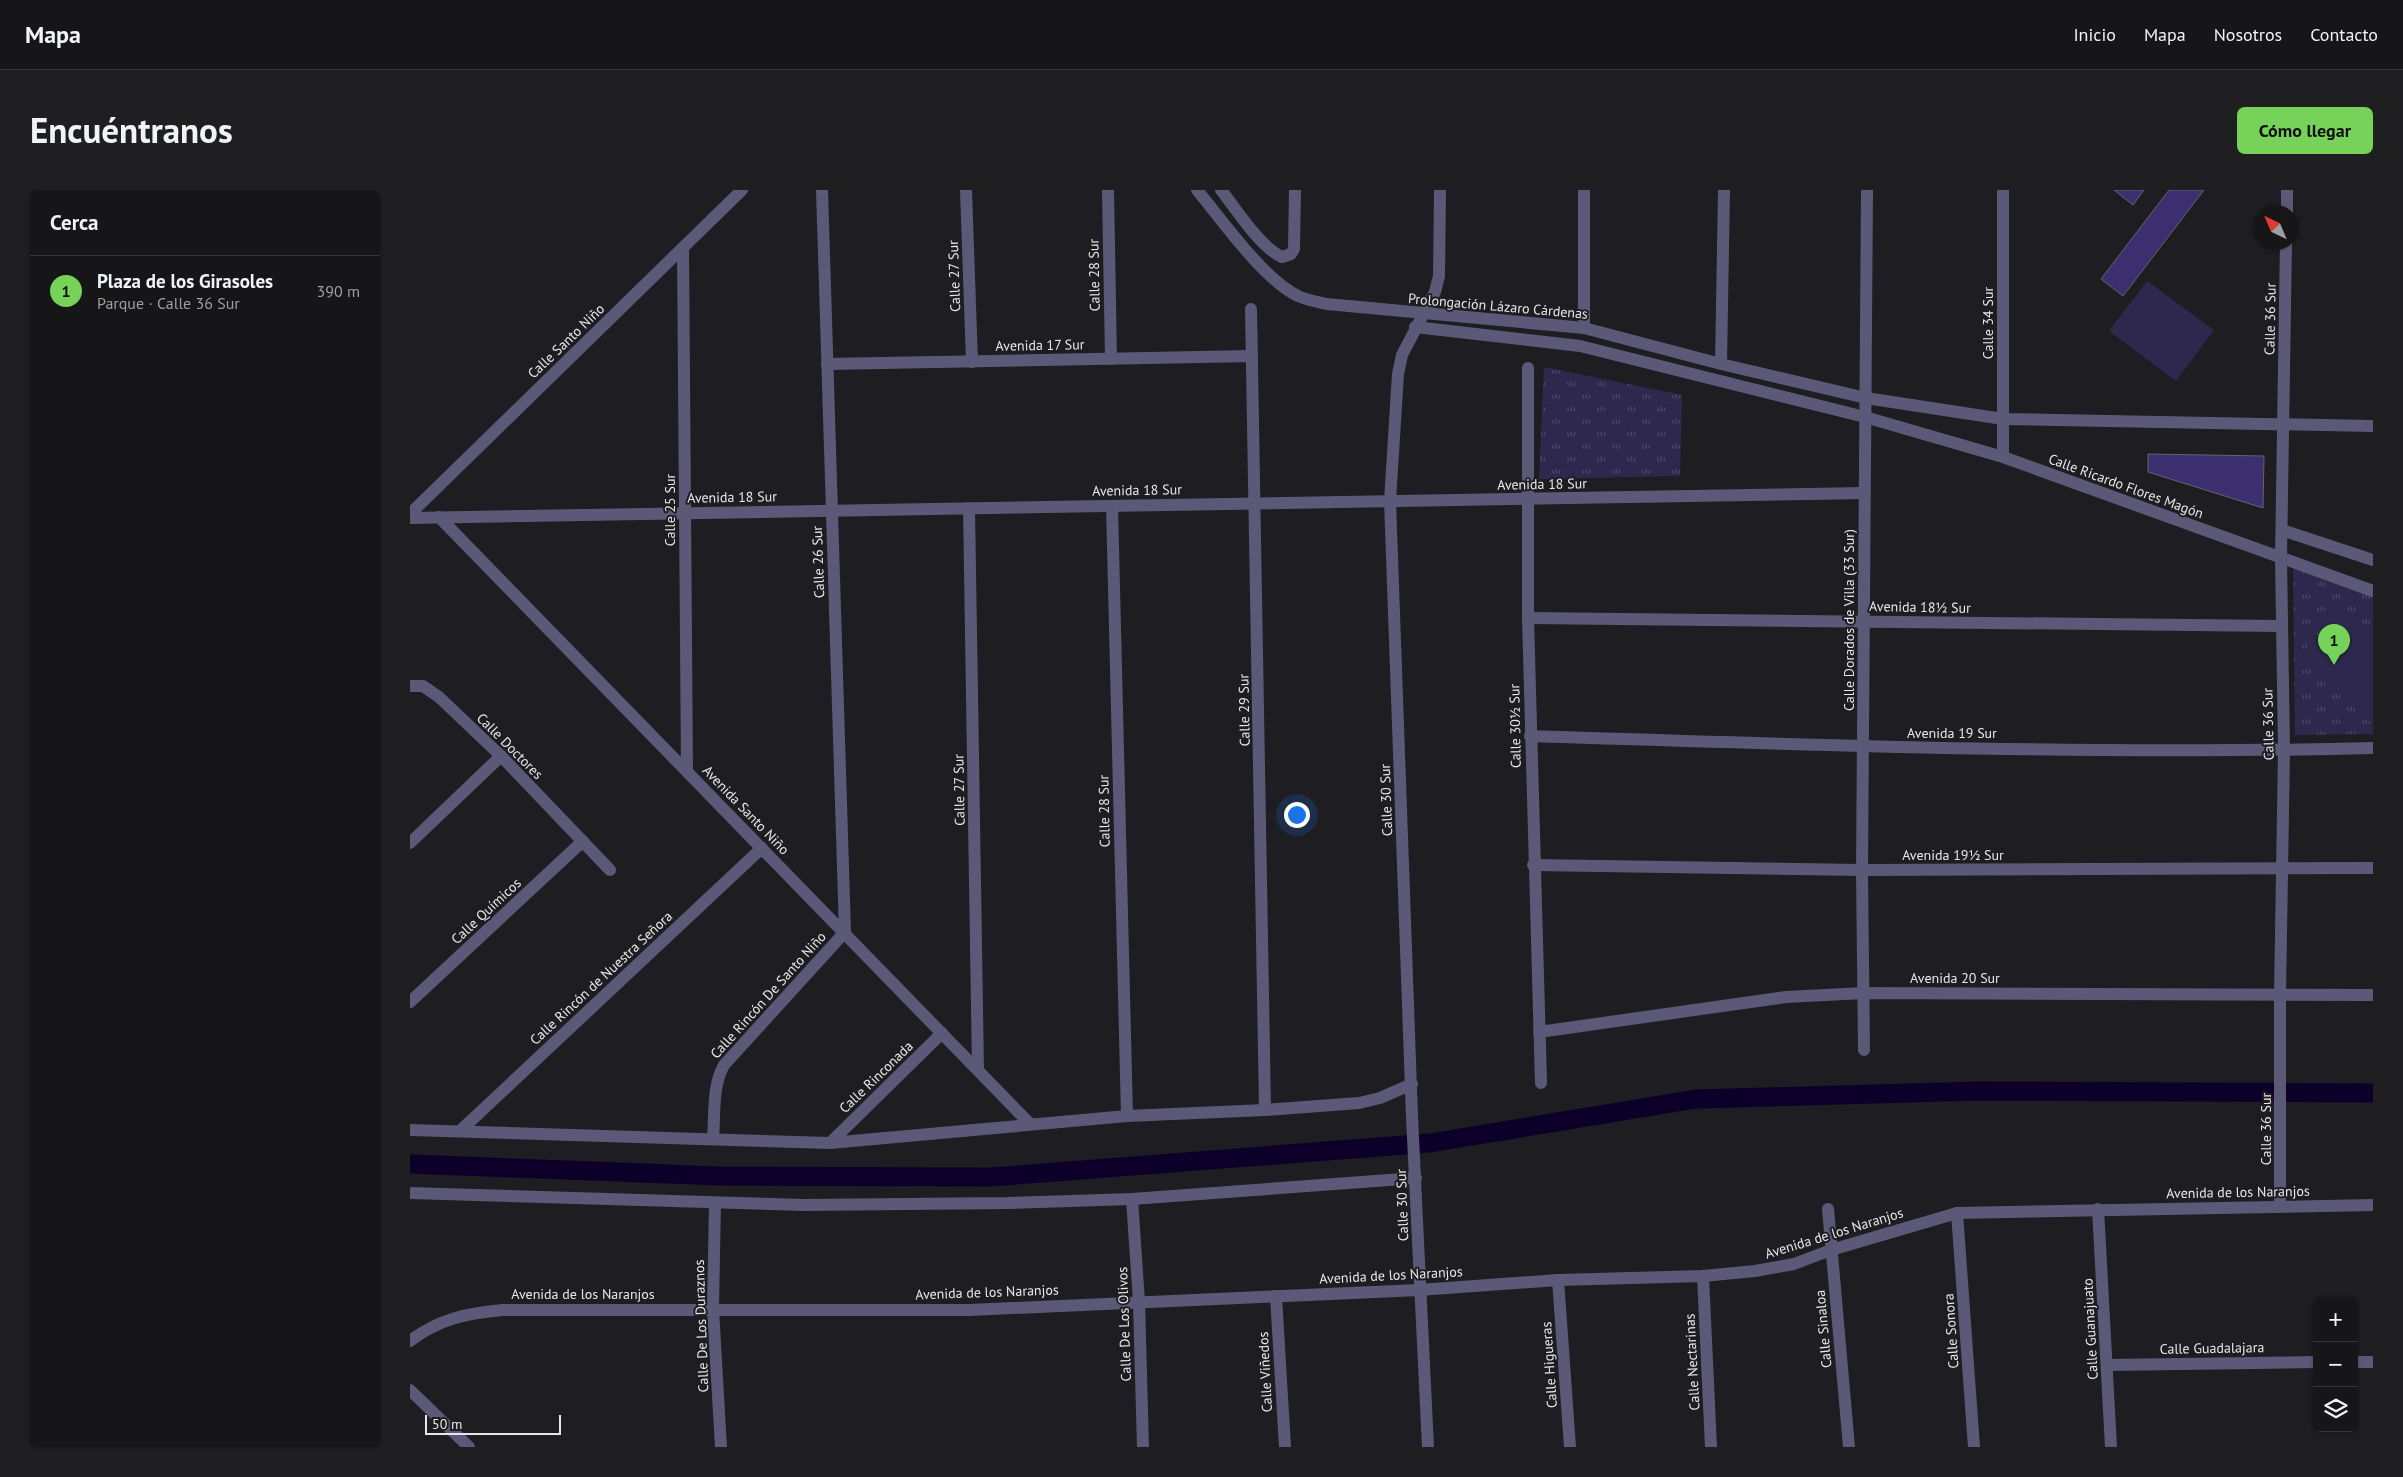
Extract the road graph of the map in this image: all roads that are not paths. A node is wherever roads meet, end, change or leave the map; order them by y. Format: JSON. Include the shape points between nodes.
{"nodes":[{"id":1,"x":742,"y":190,"type":"edge"},
{"id":2,"x":822,"y":190,"type":"edge"},
{"id":3,"x":966,"y":190,"type":"edge"},
{"id":4,"x":1108,"y":190,"type":"edge"},
{"id":5,"x":1198,"y":190,"type":"edge"},
{"id":6,"x":1221,"y":190,"type":"edge"},
{"id":7,"x":1295,"y":190,"type":"edge"},
{"id":8,"x":1440,"y":190,"type":"edge"},
{"id":9,"x":1584,"y":190,"type":"edge"},
{"id":10,"x":1724,"y":190,"type":"edge"},
{"id":11,"x":1867,"y":190,"type":"edge"},
{"id":12,"x":2003,"y":190,"type":"edge"},
{"id":13,"x":2287,"y":190,"type":"edge"},
{"id":14,"x":2287,"y":205,"type":"edge"},
{"id":15,"x":683,"y":248,"type":"junction"},
{"id":16,"x":2286,"y":250,"type":"edge"},
{"id":17,"x":1251,"y":309,"type":"dead end"},
{"id":18,"x":1422,"y":314,"type":"junction"},
{"id":19,"x":1415,"y":327,"type":"junction"},
{"id":20,"x":1584,"y":328,"type":"junction"},
{"id":21,"x":1252,"y":356,"type":"junction"},
{"id":22,"x":1111,"y":359,"type":"junction"},
{"id":23,"x":972,"y":362,"type":"junction"},
{"id":24,"x":828,"y":364,"type":"junction"},
{"id":25,"x":1721,"y":364,"type":"junction"},
{"id":26,"x":1528,"y":368,"type":"dead end"},
{"id":27,"x":1866,"y":398,"type":"junction"},
{"id":28,"x":1865,"y":417,"type":"junction"},
{"id":29,"x":2003,"y":419,"type":"junction"},
{"id":30,"x":2284,"y":424,"type":"junction"},
{"id":31,"x":2373,"y":426,"type":"edge"},
{"id":32,"x":2003,"y":457,"type":"junction"},
{"id":33,"x":1865,"y":493,"type":"junction"},
{"id":34,"x":1529,"y":499,"type":"junction"},
{"id":35,"x":1390,"y":501,"type":"junction"},
{"id":36,"x":1256,"y":504,"type":"junction"},
{"id":37,"x":1112,"y":506,"type":"junction"},
{"id":38,"x":969,"y":508,"type":"junction"},
{"id":39,"x":832,"y":511,"type":"junction"},
{"id":40,"x":685,"y":513,"type":"junction"},
{"id":41,"x":410,"y":514,"type":"edge"},
{"id":42,"x":410,"y":518,"type":"edge"},
{"id":43,"x":439,"y":518,"type":"junction"},
{"id":44,"x":2282,"y":530,"type":"junction"},
{"id":45,"x":2281,"y":558,"type":"junction"},
{"id":46,"x":2373,"y":560,"type":"edge"},
{"id":47,"x":2373,"y":590,"type":"edge"},
{"id":48,"x":1528,"y":618,"type":"junction"},
{"id":49,"x":1864,"y":621,"type":"junction"},
{"id":50,"x":2281,"y":626,"type":"junction"},
{"id":51,"x":410,"y":686,"type":"edge"},
{"id":52,"x":1530,"y":736,"type":"junction"},
{"id":53,"x":1863,"y":747,"type":"junction"},
{"id":54,"x":2373,"y":748,"type":"edge"},
{"id":55,"x":2284,"y":750,"type":"junction"},
{"id":56,"x":500,"y":756,"type":"junction"},
{"id":57,"x":687,"y":771,"type":"junction"},
{"id":58,"x":583,"y":841,"type":"junction"},
{"id":59,"x":410,"y":843,"type":"edge"},
{"id":60,"x":762,"y":848,"type":"junction"},
{"id":61,"x":1533,"y":865,"type":"junction"},
{"id":62,"x":2283,"y":868,"type":"junction"},
{"id":63,"x":2373,"y":868,"type":"edge"},
{"id":64,"x":610,"y":870,"type":"dead end"},
{"id":65,"x":1862,"y":870,"type":"junction"},
{"id":66,"x":845,"y":932,"type":"junction"},
{"id":67,"x":1864,"y":993,"type":"junction"},
{"id":68,"x":2280,"y":995,"type":"junction"},
{"id":69,"x":2373,"y":995,"type":"edge"},
{"id":70,"x":410,"y":1002,"type":"edge"},
{"id":71,"x":1539,"y":1032,"type":"junction"},
{"id":72,"x":942,"y":1033,"type":"junction"},
{"id":73,"x":1864,"y":1050,"type":"dead end"},
{"id":74,"x":978,"y":1070,"type":"junction"},
{"id":75,"x":1541,"y":1083,"type":"dead end"},
{"id":76,"x":1412,"y":1084,"type":"junction"},
{"id":77,"x":1265,"y":1110,"type":"junction"},
{"id":78,"x":1126,"y":1116,"type":"junction"},
{"id":79,"x":1030,"y":1124,"type":"junction"},
{"id":80,"x":410,"y":1130,"type":"edge"},
{"id":81,"x":460,"y":1131,"type":"junction"},
{"id":82,"x":713,"y":1139,"type":"junction"},
{"id":83,"x":830,"y":1143,"type":"junction"},
{"id":84,"x":1416,"y":1178,"type":"junction"},
{"id":85,"x":410,"y":1194,"type":"edge"},
{"id":86,"x":1132,"y":1200,"type":"junction"},
{"id":87,"x":715,"y":1203,"type":"junction"},
{"id":88,"x":2373,"y":1205,"type":"edge"},
{"id":89,"x":2280,"y":1206,"type":"junction"},
{"id":90,"x":1828,"y":1209,"type":"dead end"},
{"id":91,"x":2098,"y":1209,"type":"junction"},
{"id":92,"x":1957,"y":1212,"type":"junction"},
{"id":93,"x":1831,"y":1250,"type":"junction"},
{"id":94,"x":1703,"y":1276,"type":"junction"},
{"id":95,"x":1558,"y":1280,"type":"junction"},
{"id":96,"x":1419,"y":1290,"type":"junction"},
{"id":97,"x":1276,"y":1296,"type":"junction"},
{"id":98,"x":1139,"y":1302,"type":"junction"},
{"id":99,"x":713,"y":1309,"type":"junction"},
{"id":100,"x":410,"y":1341,"type":"edge"},
{"id":101,"x":2313,"y":1362,"type":"edge"},
{"id":102,"x":2358,"y":1362,"type":"edge"},
{"id":103,"x":2373,"y":1362,"type":"edge"},
{"id":104,"x":2108,"y":1365,"type":"junction"},
{"id":105,"x":410,"y":1390,"type":"edge"},
{"id":106,"x":469,"y":1447,"type":"edge"},
{"id":107,"x":721,"y":1447,"type":"edge"},
{"id":108,"x":1143,"y":1447,"type":"edge"},
{"id":109,"x":1285,"y":1447,"type":"edge"},
{"id":110,"x":1428,"y":1447,"type":"edge"},
{"id":111,"x":1570,"y":1447,"type":"edge"},
{"id":112,"x":1711,"y":1447,"type":"edge"},
{"id":113,"x":1849,"y":1447,"type":"edge"},
{"id":114,"x":1974,"y":1447,"type":"edge"},
{"id":115,"x":2111,"y":1447,"type":"edge"}],
"edges":[{"from":1,"to":15,"type":"street","name":"Calle Santo Niño"},
{"from":2,"to":24,"type":"street","name":"Calle 26 Sur"},
{"from":3,"to":23,"type":"street","name":"Calle 27 Sur"},
{"from":4,"to":22,"type":"street","name":"Calle 28 Sur"},
{"from":5,"to":18,"type":"street","name":"Prolongación Lázaro Cárdenas","via":[[1252,256],[1297,296],[1327,304]]},
{"from":6,"to":7,"type":"street","via":[[1274,254],[1282,257],[1294,249]]},
{"from":8,"to":18,"type":"street","name":"Calle 30 Sur","via":[[1439,276],[1436,292]]},
{"from":9,"to":20,"type":"street"},
{"from":10,"to":25,"type":"street"},
{"from":11,"to":27,"type":"street","name":"Calle Dorados de Villa (33 Sur)"},
{"from":12,"to":29,"type":"street","name":"Calle 34 Sur"},
{"from":13,"to":14,"type":"street"},
{"from":15,"to":40,"type":"street","name":"Calle 25 Sur"},
{"from":15,"to":41,"type":"street","name":"Calle Santo Niño"},
{"from":16,"to":30,"type":"street","name":"Calle 36 Sur"},
{"from":17,"to":21,"type":"street","name":"Calle 29 Sur"},
{"from":18,"to":19,"type":"street","name":"Calle 30 Sur"},
{"from":18,"to":20,"type":"street","name":"Prolongación Lázaro Cárdenas"},
{"from":19,"to":28,"type":"street","name":"Prolongación Lázaro Cárdenas","via":[[1580,346]]},
{"from":19,"to":35,"type":"street","name":"Calle 30 Sur","via":[[1402,355],[1398,374]]},
{"from":20,"to":25,"type":"street","name":"Prolongación Lázaro Cárdenas"},
{"from":21,"to":22,"type":"street","name":"Avenida 17 Sur"},
{"from":21,"to":36,"type":"street","name":"Calle 29 Sur"},
{"from":22,"to":23,"type":"street","name":"Avenida 17 Sur"},
{"from":23,"to":24,"type":"street","name":"Avenida 17 Sur"},
{"from":24,"to":39,"type":"street","name":"Calle 26 Sur"},
{"from":25,"to":27,"type":"street","name":"Prolongación Lázaro Cárdenas"},
{"from":26,"to":34,"type":"street","name":"Calle 30½ Sur"},
{"from":27,"to":28,"type":"street","name":"Calle Dorados de Villa (33 Sur)"},
{"from":27,"to":29,"type":"street"},
{"from":28,"to":32,"type":"street","name":"Calle Ricardo Flores Magón"},
{"from":28,"to":33,"type":"street","name":"Calle Dorados de Villa (33 Sur)"},
{"from":29,"to":30,"type":"street"},
{"from":29,"to":32,"type":"street","name":"Calle 34 Sur"},
{"from":30,"to":31,"type":"street"},
{"from":30,"to":44,"type":"street","name":"Calle 36 Sur"},
{"from":32,"to":45,"type":"street","name":"Calle Ricardo Flores Magón"},
{"from":33,"to":34,"type":"street","name":"Avenida 18 Sur"},
{"from":33,"to":49,"type":"street","name":"Calle Dorados de Villa (33 Sur)"},
{"from":34,"to":35,"type":"street","name":"Avenida 18 Sur"},
{"from":34,"to":48,"type":"street","name":"Calle 30½ Sur"},
{"from":35,"to":36,"type":"street","name":"Avenida 18 Sur"},
{"from":35,"to":76,"type":"street","name":"Calle 30 Sur"},
{"from":36,"to":37,"type":"street","name":"Avenida 18 Sur"},
{"from":36,"to":77,"type":"street","name":"Calle 29 Sur"},
{"from":37,"to":38,"type":"street","name":"Avenida 18 Sur"},
{"from":37,"to":78,"type":"street","name":"Calle 28 Sur"},
{"from":38,"to":39,"type":"street","name":"Avenida 18 Sur"},
{"from":38,"to":74,"type":"street","name":"Calle 27 Sur"},
{"from":39,"to":40,"type":"street","name":"Avenida 18 Sur"},
{"from":39,"to":66,"type":"street","name":"Calle 26 Sur"},
{"from":40,"to":43,"type":"street","name":"Avenida 18 Sur"},
{"from":40,"to":57,"type":"street","name":"Calle 25 Sur"},
{"from":42,"to":43,"type":"street","name":"Avenida 18 Sur"},
{"from":43,"to":57,"type":"street","name":"Avenida Santo Niño"},
{"from":44,"to":45,"type":"street","name":"Calle 36 Sur"},
{"from":44,"to":46,"type":"street"},
{"from":45,"to":47,"type":"street","name":"Calle Ricardo Flores Magón"},
{"from":45,"to":50,"type":"street","name":"Calle 36 Sur"},
{"from":48,"to":49,"type":"street","name":"Avenida 18½ Sur"},
{"from":48,"to":52,"type":"street","name":"Calle 30½ Sur"},
{"from":49,"to":50,"type":"street","name":"Avenida 18½ Sur"},
{"from":49,"to":53,"type":"street","name":"Calle Dorados de Villa (33 Sur)"},
{"from":50,"to":55,"type":"street","name":"Calle 36 Sur"},
{"from":51,"to":56,"type":"street","name":"Calle Doctores","via":[[431,690]]},
{"from":52,"to":53,"type":"street","name":"Avenida 19 Sur"},
{"from":52,"to":61,"type":"street","name":"Calle 30½ Sur"},
{"from":53,"to":55,"type":"street","name":"Avenida 19 Sur"},
{"from":53,"to":65,"type":"street","name":"Calle Dorados de Villa (33 Sur)"},
{"from":54,"to":55,"type":"street","name":"Avenida 19 Sur"},
{"from":55,"to":62,"type":"street","name":"Calle 36 Sur"},
{"from":56,"to":58,"type":"street","name":"Calle Doctores"},
{"from":56,"to":59,"type":"street"},
{"from":57,"to":60,"type":"street","name":"Avenida Santo Niño"},
{"from":58,"to":64,"type":"street","name":"Calle Doctores"},
{"from":58,"to":70,"type":"street","name":"Calle Químicos"},
{"from":60,"to":66,"type":"street","name":"Avenida Santo Niño"},
{"from":60,"to":81,"type":"street","name":"Calle Rincón de Nuestra Señora"},
{"from":61,"to":65,"type":"street","name":"Avenida 19½ Sur"},
{"from":61,"to":71,"type":"street","name":"Calle 30½ Sur"},
{"from":62,"to":63,"type":"street","name":"Avenida 19½ Sur"},
{"from":62,"to":65,"type":"street","name":"Avenida 19½ Sur"},
{"from":62,"to":68,"type":"street","name":"Calle 36 Sur"},
{"from":65,"to":67,"type":"street","name":"Calle Dorados de Villa (33 Sur)"},
{"from":66,"to":72,"type":"street","name":"Avenida Santo Niño"},
{"from":66,"to":82,"type":"street","name":"Calle Rincón De Santo Niño","via":[[724,1065],[718,1075]]},
{"from":67,"to":68,"type":"street","name":"Avenida 20 Sur"},
{"from":67,"to":71,"type":"street","name":"Avenida 20 Sur","via":[[1786,996]]},
{"from":67,"to":73,"type":"street","name":"Calle Dorados de Villa (33 Sur)"},
{"from":68,"to":69,"type":"street","name":"Avenida 20 Sur"},
{"from":68,"to":89,"type":"street","name":"Calle 36 Sur"},
{"from":71,"to":75,"type":"street","name":"Calle 30½ Sur"},
{"from":72,"to":74,"type":"street","name":"Avenida Santo Niño"},
{"from":72,"to":83,"type":"street","name":"Calle Rinconada"},
{"from":74,"to":79,"type":"street","name":"Avenida Santo Niño"},
{"from":76,"to":77,"type":"street","via":[[1360,1103]]},
{"from":76,"to":84,"type":"street","name":"Calle 30 Sur"},
{"from":77,"to":78,"type":"street"},
{"from":78,"to":79,"type":"street"},
{"from":79,"to":83,"type":"street"},
{"from":80,"to":81,"type":"street"},
{"from":81,"to":82,"type":"street"},
{"from":82,"to":83,"type":"street"},
{"from":84,"to":86,"type":"street"},
{"from":84,"to":96,"type":"street","name":"Calle 30 Sur"},
{"from":85,"to":87,"type":"street"},
{"from":86,"to":87,"type":"street"},
{"from":86,"to":98,"type":"street","name":"Calle De Los Olivos"},
{"from":87,"to":99,"type":"street","name":"Calle De Los Duraznos"},
{"from":88,"to":89,"type":"street","name":"Avenida de los Naranjos"},
{"from":89,"to":91,"type":"street","name":"Avenida de los Naranjos"},
{"from":90,"to":93,"type":"street","name":"Calle Sinaloa"},
{"from":91,"to":92,"type":"street","name":"Avenida de los Naranjos"},
{"from":91,"to":104,"type":"street","name":"Calle Guanajuato"},
{"from":92,"to":93,"type":"street","name":"Avenida de los Naranjos"},
{"from":92,"to":114,"type":"street","name":"Calle Sonora"},
{"from":93,"to":94,"type":"street","name":"Avenida de los Naranjos","via":[[1794,1264]]},
{"from":93,"to":113,"type":"street","name":"Calle Sinaloa"},
{"from":94,"to":95,"type":"street","name":"Avenida de los Naranjos"},
{"from":94,"to":112,"type":"street","name":"Calle Nectarinas"},
{"from":95,"to":96,"type":"street","name":"Avenida de los Naranjos"},
{"from":95,"to":111,"type":"street","name":"Calle Higueras"},
{"from":96,"to":97,"type":"street","name":"Avenida de los Naranjos"},
{"from":96,"to":110,"type":"street","name":"Calle 30 Sur"},
{"from":97,"to":98,"type":"street","name":"Avenida de los Naranjos"},
{"from":97,"to":109,"type":"street","name":"Calle Viñedos"},
{"from":98,"to":99,"type":"street","name":"Avenida de los Naranjos","via":[[969,1310]]},
{"from":98,"to":108,"type":"street","name":"Calle De Los Olivos"},
{"from":99,"to":100,"type":"street","name":"Avenida de los Naranjos","via":[[476,1312],[453,1317],[426,1329]]},
{"from":99,"to":107,"type":"street","name":"Calle De Los Duraznos"},
{"from":101,"to":104,"type":"street","name":"Calle Guadalajara"},
{"from":102,"to":103,"type":"street"},
{"from":104,"to":115,"type":"street","name":"Calle Guanajuato"},
{"from":105,"to":106,"type":"street"}]}
